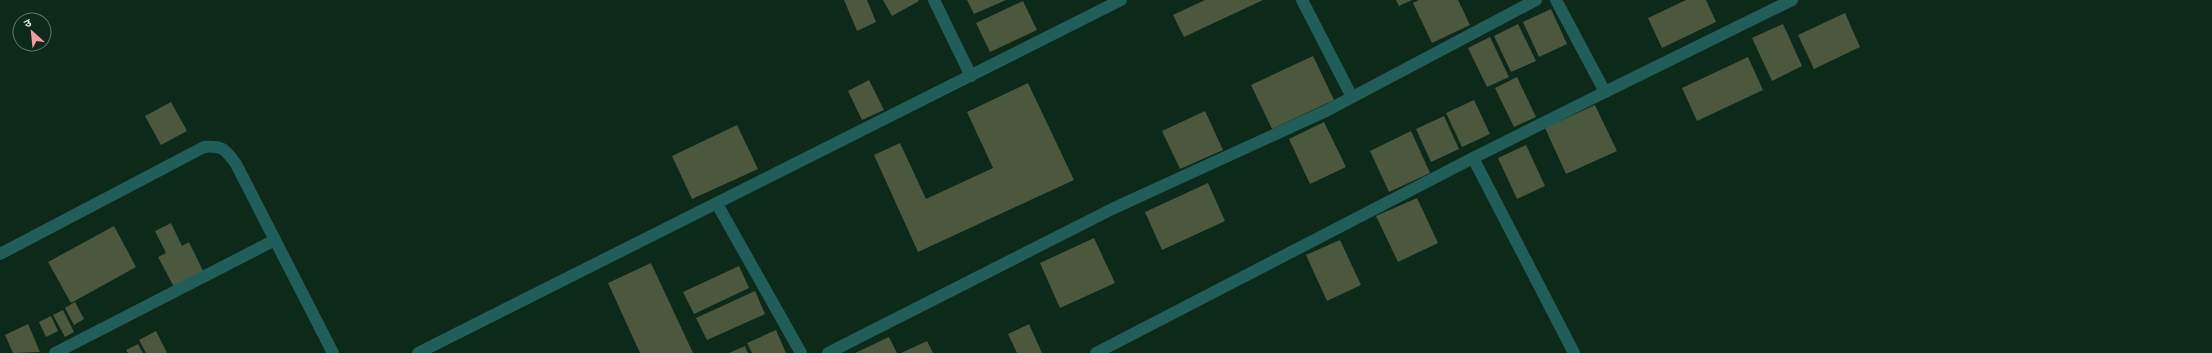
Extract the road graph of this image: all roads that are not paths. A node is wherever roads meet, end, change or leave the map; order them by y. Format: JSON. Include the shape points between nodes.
{"nodes":[{"id":1,"x":934,"y":0,"type":"edge"},
{"id":2,"x":1121,"y":0,"type":"edge"},
{"id":3,"x":1302,"y":0,"type":"edge"},
{"id":4,"x":1536,"y":0,"type":"edge"},
{"id":5,"x":1556,"y":0,"type":"edge"},
{"id":6,"x":1792,"y":0,"type":"edge"},
{"id":7,"x":971,"y":76,"type":"junction"},
{"id":8,"x":1605,"y":92,"type":"junction"},
{"id":9,"x":1352,"y":97,"type":"junction"},
{"id":10,"x":1473,"y":158,"type":"junction"},
{"id":11,"x":717,"y":204,"type":"junction"},
{"id":12,"x":275,"y":240,"type":"junction"},
{"id":13,"x":0,"y":254,"type":"edge"},
{"id":14,"x":55,"y":353,"type":"edge"},
{"id":15,"x":333,"y":353,"type":"edge"},
{"id":16,"x":418,"y":353,"type":"edge"},
{"id":17,"x":801,"y":353,"type":"edge"},
{"id":18,"x":828,"y":353,"type":"edge"},
{"id":19,"x":1096,"y":353,"type":"edge"},
{"id":20,"x":1574,"y":353,"type":"edge"}],
"edges":[{"from":1,"to":7,"type":"street"},
{"from":2,"to":7,"type":"street"},
{"from":3,"to":9,"type":"street"},
{"from":4,"to":9,"type":"street"},
{"from":5,"to":8,"type":"street"},
{"from":6,"to":8,"type":"street"},
{"from":7,"to":11,"type":"street"},
{"from":8,"to":10,"type":"street"},
{"from":9,"to":18,"type":"street","via":[[1112,209]]},
{"from":10,"to":19,"type":"street"},
{"from":10,"to":20,"type":"street"},
{"from":11,"to":16,"type":"street"},
{"from":11,"to":17,"type":"street"},
{"from":12,"to":13,"type":"street","via":[[236,164],[227,151],[216,146],[204,147]]},
{"from":12,"to":14,"type":"street"},
{"from":12,"to":15,"type":"street"}]}
